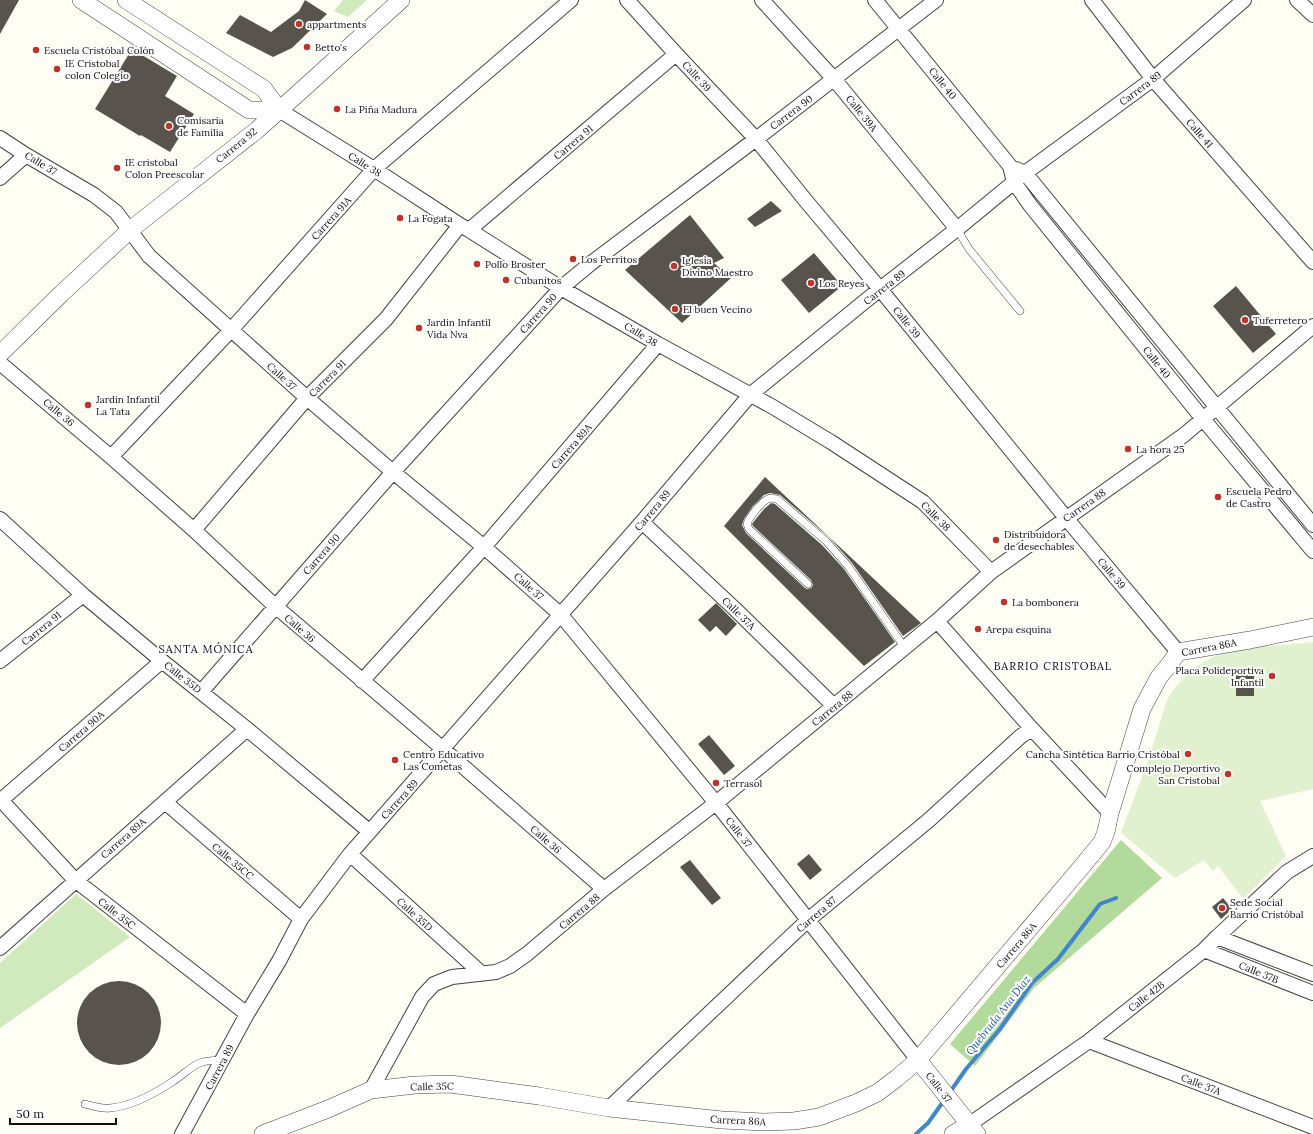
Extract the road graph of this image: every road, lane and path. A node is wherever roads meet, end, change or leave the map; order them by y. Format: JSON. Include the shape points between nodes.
{"nodes":[{"id":1,"x":81,"y":0,"type":"edge"},
{"id":2,"x":126,"y":0,"type":"edge"},
{"id":3,"x":401,"y":0,"type":"edge"},
{"id":4,"x":571,"y":0,"type":"edge"},
{"id":5,"x":628,"y":0,"type":"edge"},
{"id":6,"x":762,"y":0,"type":"edge"},
{"id":7,"x":875,"y":0,"type":"edge"},
{"id":8,"x":936,"y":0,"type":"edge"},
{"id":9,"x":1092,"y":0,"type":"edge"},
{"id":10,"x":1244,"y":0,"type":"edge"},
{"id":11,"x":1297,"y":0,"type":"edge"},
{"id":12,"x":1313,"y":14,"type":"edge"},
{"id":13,"x":899,"y":29,"type":"junction"},
{"id":14,"x":676,"y":54,"type":"junction"},
{"id":15,"x":1153,"y":78,"type":"junction"},
{"id":16,"x":834,"y":79,"type":"junction"},
{"id":17,"x":279,"y":110,"type":"junction"},
{"id":18,"x":0,"y":138,"type":"edge"},
{"id":19,"x":756,"y":139,"type":"junction"},
{"id":20,"x":26,"y":155,"type":"junction"},
{"id":21,"x":374,"y":169,"type":"junction"},
{"id":22,"x":0,"y":178,"type":"edge"},
{"id":23,"x":1020,"y":178,"type":"junction"},
{"id":24,"x":464,"y":227,"type":"junction"},
{"id":25,"x":957,"y":229,"type":"junction"},
{"id":26,"x":130,"y":230,"type":"junction"},
{"id":27,"x":1313,"y":262,"type":"edge"},
{"id":28,"x":561,"y":288,"type":"junction"},
{"id":29,"x":880,"y":289,"type":"junction"},
{"id":30,"x":1020,"y":311,"type":"dead end"},
{"id":31,"x":1313,"y":326,"type":"edge"},
{"id":32,"x":231,"y":330,"type":"junction"},
{"id":33,"x":658,"y":344,"type":"junction"},
{"id":34,"x":0,"y":354,"type":"edge"},
{"id":35,"x":0,"y":363,"type":"edge"},
{"id":36,"x":750,"y":394,"type":"junction"},
{"id":37,"x":307,"y":398,"type":"junction"},
{"id":38,"x":1216,"y":408,"type":"junction"},
{"id":39,"x":1203,"y":419,"type":"junction"},
{"id":40,"x":111,"y":456,"type":"junction"},
{"id":41,"x":393,"y":472,"type":"junction"},
{"id":42,"x":1066,"y":518,"type":"junction"},
{"id":43,"x":0,"y":519,"type":"edge"},
{"id":44,"x":642,"y":522,"type":"junction"},
{"id":45,"x":1313,"y":525,"type":"edge"},
{"id":46,"x":194,"y":530,"type":"junction"},
{"id":47,"x":484,"y":547,"type":"junction"},
{"id":48,"x":1313,"y":551,"type":"edge"},
{"id":49,"x":991,"y":572,"type":"junction"},
{"id":50,"x":808,"y":584,"type":"dead end"},
{"id":51,"x":83,"y":595,"type":"junction"},
{"id":52,"x":275,"y":606,"type":"junction"},
{"id":53,"x":561,"y":615,"type":"junction"},
{"id":54,"x":938,"y":621,"type":"junction"},
{"id":55,"x":1313,"y":627,"type":"edge"},
{"id":56,"x":905,"y":648,"type":"junction"},
{"id":57,"x":1178,"y":652,"type":"junction"},
{"id":58,"x":162,"y":661,"type":"junction"},
{"id":59,"x":0,"y":662,"type":"edge"},
{"id":60,"x":362,"y":681,"type":"junction"},
{"id":61,"x":201,"y":692,"type":"junction"},
{"id":62,"x":834,"y":706,"type":"junction"},
{"id":63,"x":247,"y":728,"type":"junction"},
{"id":64,"x":1032,"y":728,"type":"junction"},
{"id":65,"x":443,"y":749,"type":"junction"},
{"id":66,"x":0,"y":800,"type":"edge"},
{"id":67,"x":165,"y":802,"type":"junction"},
{"id":68,"x":716,"y":803,"type":"junction"},
{"id":69,"x":1110,"y":812,"type":"junction"},
{"id":70,"x":369,"y":832,"type":"junction"},
{"id":71,"x":350,"y":854,"type":"junction"},
{"id":72,"x":1313,"y":856,"type":"edge"},
{"id":73,"x":75,"y":880,"type":"junction"},
{"id":74,"x":604,"y":890,"type":"junction"},
{"id":75,"x":301,"y":919,"type":"junction"},
{"id":76,"x":808,"y":920,"type":"junction"},
{"id":77,"x":1217,"y":937,"type":"junction"},
{"id":78,"x":0,"y":948,"type":"edge"},
{"id":79,"x":1204,"y":950,"type":"junction"},
{"id":80,"x":481,"y":973,"type":"junction"},
{"id":81,"x":1313,"y":974,"type":"edge"},
{"id":82,"x":1313,"y":993,"type":"edge"},
{"id":83,"x":247,"y":1014,"type":"junction"},
{"id":84,"x":1089,"y":1041,"type":"junction"},
{"id":85,"x":918,"y":1060,"type":"junction"},
{"id":86,"x":222,"y":1061,"type":"junction"},
{"id":87,"x":371,"y":1090,"type":"junction"},
{"id":88,"x":85,"y":1104,"type":"dead end"},
{"id":89,"x":609,"y":1108,"type":"junction"},
{"id":90,"x":969,"y":1124,"type":"edge"},
{"id":91,"x":1313,"y":1127,"type":"edge"},
{"id":92,"x":182,"y":1134,"type":"edge"},
{"id":93,"x":263,"y":1134,"type":"edge"},
{"id":94,"x":953,"y":1134,"type":"edge"}],
"edges":[{"from":1,"to":17,"type":"street","via":[[249,110]]},
{"from":2,"to":17,"type":"street","name":"Calle 38","via":[[264,89]]},
{"from":3,"to":17,"type":"street","name":"Carrera 92"},
{"from":4,"to":21,"type":"street","name":"Carrera 91A"},
{"from":5,"to":14,"type":"street","name":"Calle 39"},
{"from":6,"to":16,"type":"street","name":"Calle 39A"},
{"from":7,"to":13,"type":"street","name":"Calle 40"},
{"from":8,"to":13,"type":"street","name":"Carrera 90"},
{"from":9,"to":15,"type":"street","name":"Calle 41"},
{"from":10,"to":15,"type":"street","name":"Carrera 89"},
{"from":11,"to":12,"type":"street"},
{"from":13,"to":16,"type":"street","name":"Carrera 90"},
{"from":13,"to":23,"type":"street","name":"Calle 40"},
{"from":14,"to":19,"type":"street","name":"Calle 39"},
{"from":14,"to":24,"type":"street","name":"Carrera 91"},
{"from":15,"to":23,"type":"street","name":"Carrera 89"},
{"from":15,"to":27,"type":"street","name":"Calle 41"},
{"from":16,"to":19,"type":"street","name":"Carrera 90"},
{"from":16,"to":25,"type":"street","name":"Calle 39A"},
{"from":17,"to":21,"type":"street","name":"Calle 38"},
{"from":17,"to":26,"type":"street","name":"Carrera 92"},
{"from":18,"to":20,"type":"street","name":"Calle 37"},
{"from":19,"to":28,"type":"street","name":"Carrera 90"},
{"from":19,"to":29,"type":"street","name":"Calle 39"},
{"from":20,"to":22,"type":"street"},
{"from":20,"to":26,"type":"street","name":"Calle 37","via":[[94,195],[116,212]]},
{"from":21,"to":24,"type":"street","name":"Calle 38"},
{"from":21,"to":32,"type":"street","name":"Carrera 91A"},
{"from":23,"to":25,"type":"street","name":"Carrera 89"},
{"from":23,"to":38,"type":"street","name":"Calle 40"},
{"from":23,"to":39,"type":"street","name":"Calle 40","via":[[1030,205]]},
{"from":24,"to":28,"type":"street","name":"Calle 38"},
{"from":24,"to":37,"type":"street","name":"Carrera 91","via":[[386,318]]},
{"from":25,"to":29,"type":"street","name":"Carrera 89"},
{"from":25,"to":30,"type":"lane","via":[[969,249]]},
{"from":26,"to":32,"type":"street","name":"Calle 37","via":[[149,256]]},
{"from":26,"to":34,"type":"street","name":"Carrera 92"},
{"from":28,"to":33,"type":"street","name":"Calle 38"},
{"from":28,"to":41,"type":"street","name":"Carrera 90"},
{"from":29,"to":36,"type":"street","name":"Carrera 89"},
{"from":29,"to":42,"type":"street","name":"Calle 39"},
{"from":31,"to":38,"type":"street","name":"Carrera 88"},
{"from":32,"to":37,"type":"street","name":"Calle 37"},
{"from":32,"to":40,"type":"street","name":"Carrera 91A"},
{"from":33,"to":36,"type":"street","name":"Calle 38"},
{"from":33,"to":47,"type":"street","name":"Carrera 89A"},
{"from":35,"to":40,"type":"street","name":"Calle 36"},
{"from":36,"to":44,"type":"street","name":"Carrera 89"},
{"from":36,"to":49,"type":"street","name":"Calle 38","via":[[831,442],[923,502]]},
{"from":37,"to":41,"type":"street","name":"Calle 37"},
{"from":37,"to":46,"type":"street","name":"Carrera 91"},
{"from":38,"to":39,"type":"street","name":"Carrera 88"},
{"from":38,"to":45,"type":"street","name":"Calle 40"},
{"from":39,"to":42,"type":"street","name":"Carrera 88"},
{"from":39,"to":48,"type":"street","name":"Calle 40"},
{"from":40,"to":46,"type":"street","name":"Calle 36"},
{"from":41,"to":47,"type":"street","name":"Calle 37"},
{"from":41,"to":52,"type":"street","name":"Carrera 90"},
{"from":42,"to":49,"type":"street","name":"Carrera 88"},
{"from":42,"to":57,"type":"street","name":"Calle 39"},
{"from":43,"to":51,"type":"street","name":"Calle 35D"},
{"from":44,"to":53,"type":"street","name":"Carrera 89"},
{"from":44,"to":62,"type":"street","name":"Calle 37A"},
{"from":46,"to":52,"type":"street","name":"Calle 36"},
{"from":47,"to":53,"type":"street","name":"Calle 37"},
{"from":47,"to":60,"type":"street","name":"Carrera 89A"},
{"from":49,"to":54,"type":"street","name":"Carrera 88"},
{"from":50,"to":56,"type":"lane","via":[[749,529],[749,518],[769,498],[777,499],[826,541],[848,566]]},
{"from":51,"to":58,"type":"street","name":"Calle 35D"},
{"from":51,"to":59,"type":"street","name":"Carrera 91"},
{"from":52,"to":60,"type":"street","name":"Calle 36"},
{"from":52,"to":61,"type":"street","name":"Carrera 90"},
{"from":53,"to":65,"type":"street","name":"Carrera 89"},
{"from":53,"to":68,"type":"street","name":"Calle 37"},
{"from":54,"to":56,"type":"street","name":"Carrera 88"},
{"from":54,"to":64,"type":"street"},
{"from":55,"to":57,"type":"street","name":"Carrera 86A"},
{"from":56,"to":62,"type":"street","name":"Carrera 88"},
{"from":57,"to":69,"type":"street","name":"Carrera 86A","via":[[1159,677],[1142,709]]},
{"from":58,"to":61,"type":"street","name":"Calle 35D"},
{"from":58,"to":66,"type":"street","name":"Carrera 90A"},
{"from":60,"to":65,"type":"street","name":"Calle 36"},
{"from":61,"to":63,"type":"street","name":"Calle 35D"},
{"from":62,"to":68,"type":"street","name":"Carrera 88"},
{"from":63,"to":67,"type":"street","name":"Carrera 89A"},
{"from":63,"to":70,"type":"street","name":"Calle 35D"},
{"from":64,"to":69,"type":"street"},
{"from":64,"to":76,"type":"street","name":"Carrera 87","via":[[929,820]]},
{"from":65,"to":70,"type":"street","name":"Carrera 89"},
{"from":65,"to":74,"type":"street","name":"Calle 36"},
{"from":66,"to":73,"type":"street","name":"Calle 35C"},
{"from":67,"to":73,"type":"street","name":"Carrera 89A"},
{"from":67,"to":75,"type":"street","name":"Calle 35CC"},
{"from":68,"to":74,"type":"street","name":"Carrera 88"},
{"from":68,"to":76,"type":"street","name":"Calle 37"},
{"from":69,"to":85,"type":"street","name":"Carrera 86A","via":[[1102,842]]},
{"from":70,"to":71,"type":"street","name":"Carrera 89"},
{"from":71,"to":75,"type":"street","name":"Carrera 89"},
{"from":71,"to":80,"type":"street","name":"Calle 35D"},
{"from":72,"to":77,"type":"street","name":"Calle 42B","via":[[1287,872]]},
{"from":73,"to":78,"type":"street","name":"Carrera 89A"},
{"from":73,"to":83,"type":"street","name":"Calle 35C"},
{"from":74,"to":80,"type":"street","name":"Carrera 88","via":[[510,966],[496,972]]},
{"from":75,"to":83,"type":"street","name":"Carrera 89"},
{"from":76,"to":85,"type":"street","name":"Calle 37"},
{"from":76,"to":89,"type":"street","name":"Carrera 87"},
{"from":77,"to":79,"type":"street","name":"Calle 42B"},
{"from":77,"to":81,"type":"street","name":"Calle 37B"},
{"from":79,"to":82,"type":"street","name":"Calle 37B"},
{"from":79,"to":84,"type":"street","name":"Calle 42B"},
{"from":80,"to":87,"type":"street","name":"Carrera 88","via":[[452,977],[434,984],[422,997]]},
{"from":83,"to":86,"type":"street","name":"Carrera 89"},
{"from":84,"to":90,"type":"street","name":"Calle 42B"},
{"from":84,"to":91,"type":"street","name":"Calle 37A"},
{"from":85,"to":89,"type":"street","name":"Carrera 86A","via":[[882,1089],[856,1103],[819,1117],[794,1121],[722,1120]]},
{"from":85,"to":90,"type":"street","name":"Calle 37"},
{"from":86,"to":88,"type":"lane","via":[[199,1062],[139,1102],[109,1109]]},
{"from":86,"to":92,"type":"street","name":"Carrera 89"},
{"from":87,"to":89,"type":"street","name":"Calle 35C","via":[[450,1084]]},
{"from":87,"to":93,"type":"street","name":"Calle 35C"},
{"from":90,"to":94,"type":"street"}]}
